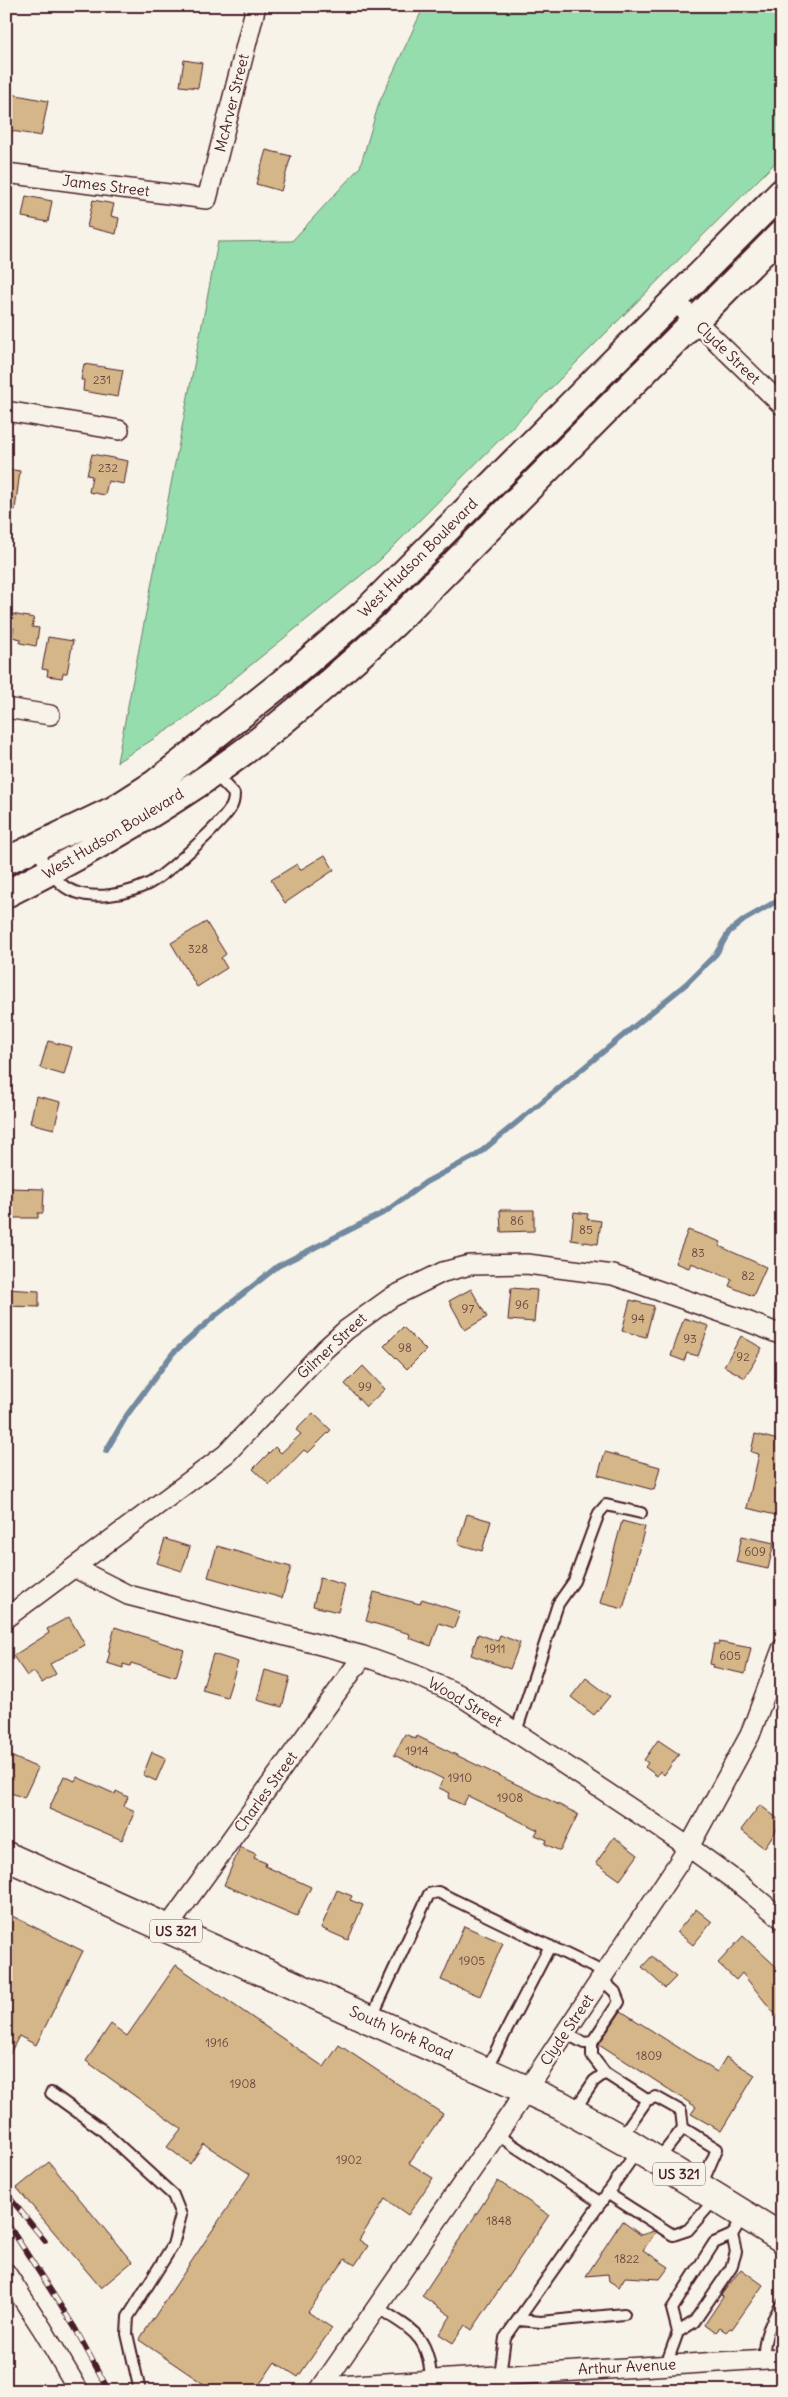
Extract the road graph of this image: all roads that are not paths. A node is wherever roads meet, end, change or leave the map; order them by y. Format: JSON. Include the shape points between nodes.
{"nodes":[{"id":1,"x":256,"y":6,"type":"edge"},
{"id":2,"x":6,"y":174,"type":"edge"},
{"id":3,"x":782,"y":192,"type":"edge"},
{"id":4,"x":207,"y":199,"type":"joint"},
{"id":5,"x":782,"y":233,"type":"edge"},
{"id":6,"x":675,"y":300,"type":"junction"},
{"id":7,"x":695,"y":320,"type":"junction"},
{"id":8,"x":782,"y":406,"type":"edge"},
{"id":9,"x":6,"y":411,"type":"edge"},
{"id":10,"x":119,"y":430,"type":"dead end"},
{"id":11,"x":6,"y":708,"type":"edge"},
{"id":12,"x":50,"y":715,"type":"dead end"},
{"id":13,"x":213,"y":772,"type":"junction"},
{"id":14,"x":35,"y":848,"type":"junction"},
{"id":15,"x":6,"y":861,"type":"edge"},
{"id":16,"x":50,"y":872,"type":"junction"},
{"id":17,"x":6,"y":894,"type":"edge"},
{"id":18,"x":782,"y":1335,"type":"edge"},
{"id":19,"x":641,"y":1512,"type":"dead end"},
{"id":20,"x":75,"y":1568,"type":"junction"},
{"id":21,"x":6,"y":1618,"type":"edge"},
{"id":22,"x":782,"y":1649,"type":"edge"},
{"id":23,"x":364,"y":1656,"type":"junction"},
{"id":24,"x":516,"y":1732,"type":"junction"},
{"id":25,"x":689,"y":1847,"type":"junction"},
{"id":26,"x":6,"y":1856,"type":"edge"},
{"id":27,"x":782,"y":1920,"type":"edge"},
{"id":28,"x":168,"y":1927,"type":"junction"},
{"id":29,"x":550,"y":1946,"type":"junction"},
{"id":30,"x":603,"y":1976,"type":"junction"},
{"id":31,"x":371,"y":2019,"type":"junction"},
{"id":32,"x":565,"y":2033,"type":"junction"},
{"id":33,"x":592,"y":2042,"type":"junction"},
{"id":34,"x":485,"y":2071,"type":"junction"},
{"id":35,"x":605,"y":2073,"type":"junction"},
{"id":36,"x":527,"y":2090,"type":"junction"},
{"id":37,"x":51,"y":2094,"type":"dead end"},
{"id":38,"x":647,"y":2100,"type":"junction"},
{"id":39,"x":573,"y":2112,"type":"junction"},
{"id":40,"x":682,"y":2128,"type":"junction"},
{"id":41,"x":496,"y":2134,"type":"junction"},
{"id":42,"x":638,"y":2149,"type":"junction"},
{"id":43,"x":709,"y":2192,"type":"junction"},
{"id":44,"x":607,"y":2193,"type":"junction"},
{"id":45,"x":601,"y":2203,"type":"junction"},
{"id":46,"x":738,"y":2225,"type":"junction"},
{"id":47,"x":782,"y":2238,"type":"edge"},
{"id":48,"x":6,"y":2273,"type":"edge"},
{"id":49,"x":782,"y":2304,"type":"edge"},
{"id":50,"x":377,"y":2307,"type":"junction"},
{"id":51,"x":624,"y":2314,"type":"dead end"},
{"id":52,"x":519,"y":2320,"type":"junction"},
{"id":53,"x":678,"y":2332,"type":"junction"},
{"id":54,"x":773,"y":2359,"type":"edge"},
{"id":55,"x":666,"y":2365,"type":"junction"},
{"id":56,"x":500,"y":2375,"type":"junction"},
{"id":57,"x":431,"y":2380,"type":"junction"},
{"id":58,"x":320,"y":2389,"type":"edge"},
{"id":59,"x":79,"y":2391,"type":"edge"},
{"id":60,"x":140,"y":2391,"type":"edge"}],
"edges":[{"from":1,"to":4,"type":"street","name":"McArver Street"},
{"from":2,"to":4,"type":"street","name":"James Street"},
{"from":3,"to":6,"type":"main road","name":"West Hudson Boulevard"},
{"from":5,"to":7,"type":"main road","name":"West Hudson Boulevard"},
{"from":6,"to":7,"type":"street","name":"Clyde Street"},
{"from":6,"to":14,"type":"main road","name":"West Hudson Boulevard","via":[[363,614],[293,674],[154,784],[115,809]]},
{"from":7,"to":8,"type":"street","name":"Clyde Street"},
{"from":7,"to":13,"type":"main road","name":"West Hudson Boulevard","via":[[394,624],[269,732]]},
{"from":9,"to":10,"type":"street"},
{"from":11,"to":12,"type":"street"},
{"from":13,"to":16,"type":"main road","name":"West Hudson Boulevard"},
{"from":13,"to":16,"type":"lane","via":[[234,794],[230,809],[187,854],[148,885],[125,892],[85,894],[66,887]]},
{"from":14,"to":15,"type":"main road","name":"West Hudson Boulevard"},
{"from":14,"to":16,"type":"lane"},
{"from":16,"to":17,"type":"main road","name":"West Hudson Boulevard"},
{"from":18,"to":20,"type":"street","name":"Gilmer Street","via":[[613,1275],[527,1264],[470,1264],[443,1272],[392,1297],[346,1330],[226,1454]]},
{"from":19,"to":24,"type":"lane","via":[[606,1505],[599,1513],[574,1581],[558,1604]]},
{"from":20,"to":21,"type":"street","name":"Gilmer Street"},
{"from":20,"to":23,"type":"street","name":"Wood Street","via":[[128,1595]]},
{"from":22,"to":25,"type":"street","name":"Clyde Street","via":[[750,1735]]},
{"from":23,"to":24,"type":"street","name":"Wood Street","via":[[416,1674],[458,1694]]},
{"from":23,"to":28,"type":"street","name":"Charles Street"},
{"from":24,"to":25,"type":"street","name":"Wood Street"},
{"from":25,"to":27,"type":"street","name":"Wood Street"},
{"from":25,"to":30,"type":"street","name":"Clyde Street"},
{"from":26,"to":28,"type":"main road","name":"South York Road","number":"US 321"},
{"from":28,"to":31,"type":"main road","name":"South York Road","number":"US 321"},
{"from":29,"to":30,"type":"lane"},
{"from":29,"to":31,"type":"lane","via":[[438,1892],[429,1894]]},
{"from":29,"to":34,"type":"lane"},
{"from":30,"to":32,"type":"street","name":"Clyde Street"},
{"from":30,"to":33,"type":"lane","via":[[619,2002]]},
{"from":31,"to":34,"type":"main road","name":"South York Road","number":"US 321"},
{"from":32,"to":33,"type":"lane","via":[[584,2044]]},
{"from":32,"to":36,"type":"street","name":"Clyde Street"},
{"from":33,"to":35,"type":"lane","via":[[592,2056]]},
{"from":34,"to":36,"type":"main road","name":"South York Road","number":"US 321"},
{"from":35,"to":38,"type":"lane"},
{"from":35,"to":39,"type":"lane","via":[[594,2082]]},
{"from":36,"to":39,"type":"main road","name":"South York Road","number":"US 321"},
{"from":36,"to":41,"type":"street","name":"Clyde Street"},
{"from":37,"to":60,"type":"lane","via":[[101,2129],[173,2195],[181,2215],[173,2245],[128,2317],[127,2334]]},
{"from":38,"to":40,"type":"lane","via":[[656,2097],[681,2111]]},
{"from":38,"to":42,"type":"lane"},
{"from":39,"to":42,"type":"main road","name":"South York Road","number":"US 321"},
{"from":40,"to":42,"type":"lane"},
{"from":40,"to":43,"type":"lane","via":[[717,2149]]},
{"from":41,"to":45,"type":"lane"},
{"from":41,"to":50,"type":"street","name":"Clyde Street"},
{"from":42,"to":43,"type":"main road","name":"South York Road","number":"US 321"},
{"from":42,"to":44,"type":"lane"},
{"from":43,"to":44,"type":"lane","via":[[688,2230],[673,2235]]},
{"from":43,"to":46,"type":"main road","name":"South York Road","number":"US 321"},
{"from":44,"to":45,"type":"lane"},
{"from":45,"to":52,"type":"lane"},
{"from":46,"to":47,"type":"main road","name":"South York Road","number":"US 321"},
{"from":46,"to":53,"type":"lane","via":[[731,2268],[694,2322]]},
{"from":46,"to":53,"type":"lane","via":[[714,2243],[672,2309]]},
{"from":48,"to":59,"type":"street"},
{"from":49,"to":54,"type":"lane","via":[[764,2342]]},
{"from":50,"to":57,"type":"lane","via":[[418,2335],[430,2362]]},
{"from":50,"to":58,"type":"street","name":"Clyde Street"},
{"from":51,"to":52,"type":"lane","via":[[541,2322]]},
{"from":52,"to":56,"type":"lane","via":[[505,2338]]},
{"from":53,"to":55,"type":"lane"},
{"from":54,"to":55,"type":"street","name":"Arthur Avenue"},
{"from":55,"to":56,"type":"street","name":"Arthur Avenue"},
{"from":56,"to":57,"type":"street","name":"Arthur Avenue"},
{"from":57,"to":58,"type":"street","name":"Arthur Avenue"}]}
